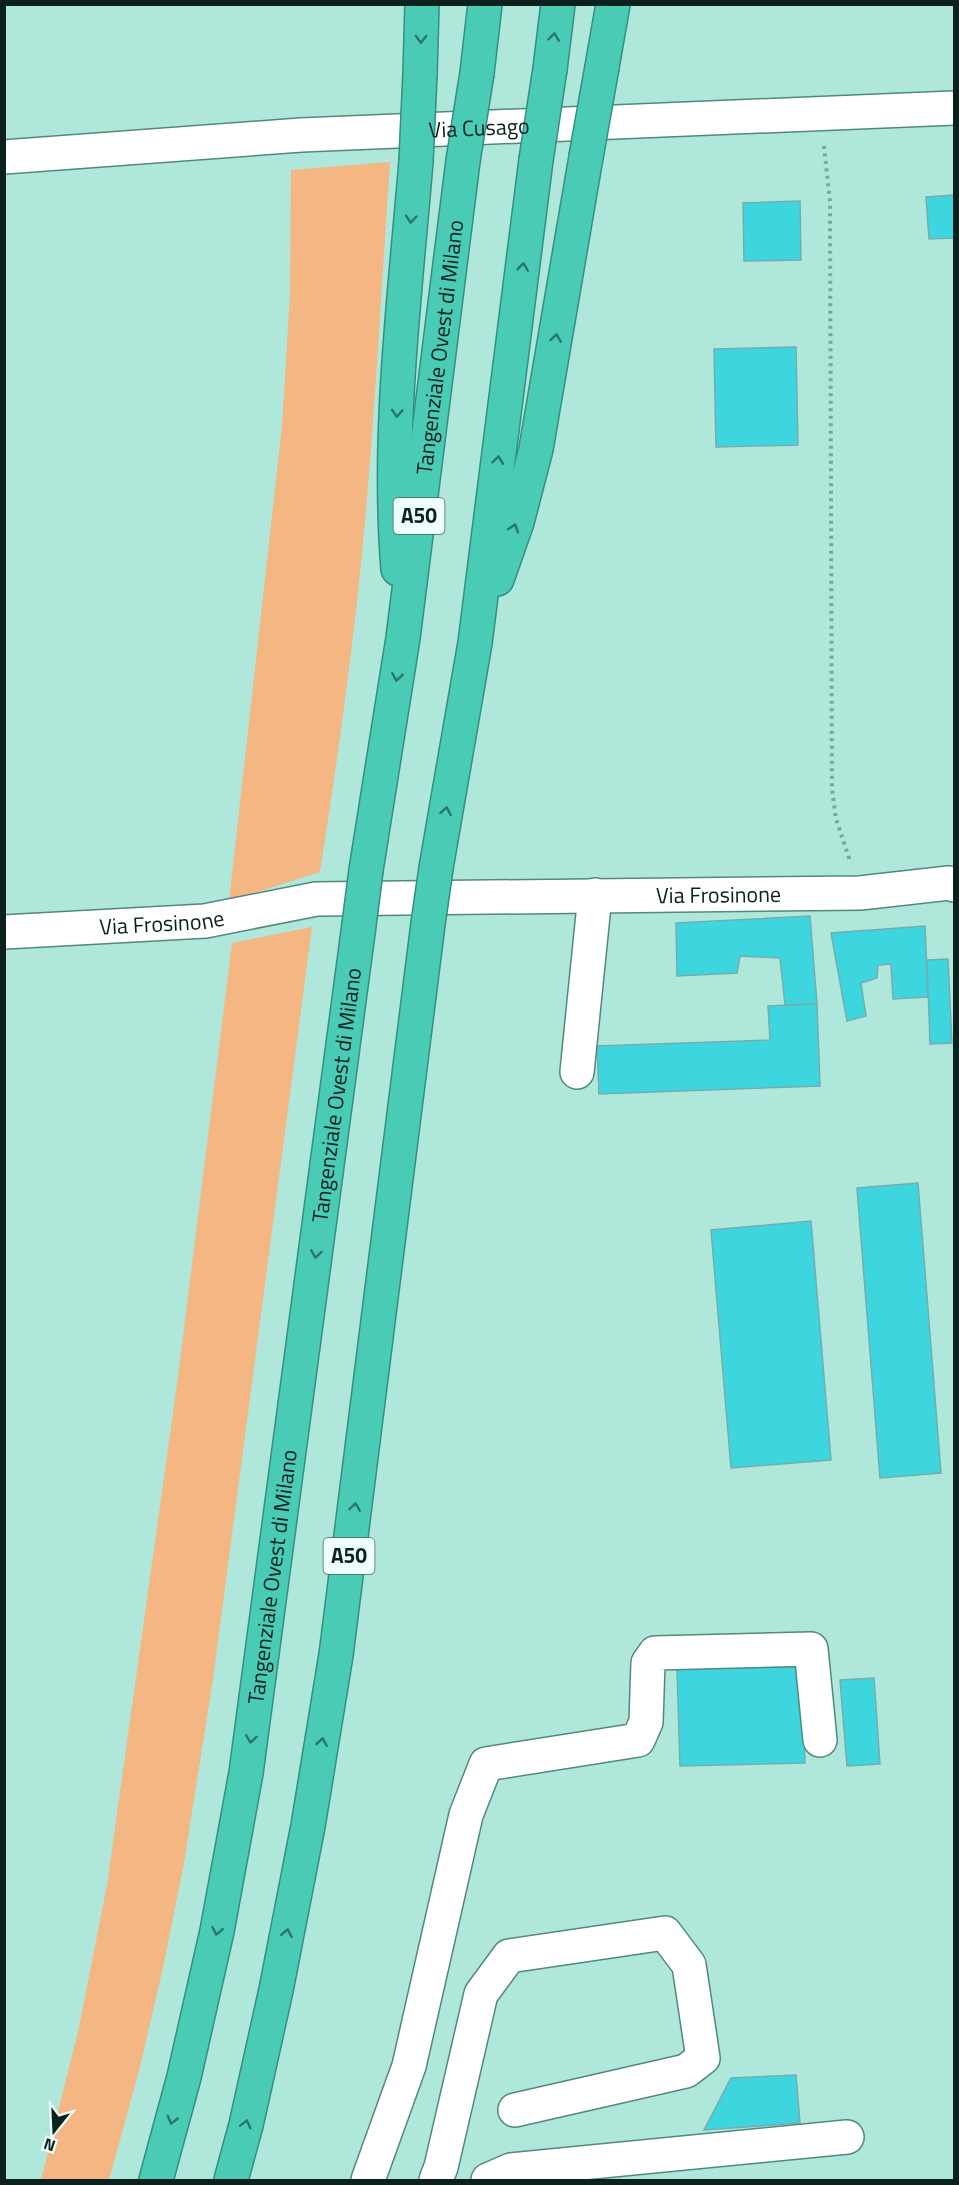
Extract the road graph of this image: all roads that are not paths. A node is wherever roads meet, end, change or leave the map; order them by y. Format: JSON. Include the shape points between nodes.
{"nodes":[{"id":1,"x":422,"y":4,"type":"edge"},
{"id":2,"x":485,"y":4,"type":"edge"},
{"id":3,"x":558,"y":4,"type":"edge"},
{"id":4,"x":613,"y":4,"type":"edge"},
{"id":5,"x":954,"y":108,"type":"edge"},
{"id":6,"x":4,"y":157,"type":"edge"},
{"id":7,"x":403,"y":638,"type":"junction"},
{"id":8,"x":475,"y":643,"type":"junction"},
{"id":9,"x":954,"y":885,"type":"edge"},
{"id":10,"x":595,"y":896,"type":"junction"},
{"id":11,"x":4,"y":932,"type":"edge"},
{"id":12,"x":577,"y":1072,"type":"dead end"},
{"id":13,"x":820,"y":1740,"type":"dead end"},
{"id":14,"x":515,"y":2110,"type":"dead end"},
{"id":15,"x":847,"y":2137,"type":"dead end"},
{"id":16,"x":156,"y":2181,"type":"edge"},
{"id":17,"x":231,"y":2181,"type":"edge"},
{"id":18,"x":368,"y":2181,"type":"edge"},
{"id":19,"x":435,"y":2181,"type":"edge"},
{"id":20,"x":488,"y":2181,"type":"edge"}],
"edges":[{"from":1,"to":7,"type":"highway","one_way":true,"bridge":true,"via":[[416,161],[395,439],[394,525]]},
{"from":2,"to":7,"type":"highway","name":"Tangenziale Ovest di Milano","number":"A50","bridge":true},
{"from":8,"to":3,"type":"highway","number":"A50","one_way":true,"bridge":true},
{"from":8,"to":4,"type":"highway","one_way":true,"bridge":true,"via":[[517,522],[536,449]]},
{"from":5,"to":6,"type":"street","name":"Via Cusago","via":[[301,135]]},
{"from":7,"to":16,"type":"highway","name":"Tangenziale Ovest di Milano","number":"A50","one_way":true,"bridge":true,"via":[[366,870],[246,1773],[214,1943]]},
{"from":17,"to":8,"type":"highway","number":"A50","one_way":true,"bridge":true,"via":[[278,1978],[336,1655],[428,924]]},
{"from":9,"to":10,"type":"street","name":"Via Frosinone","via":[[860,893]]},
{"from":10,"to":11,"type":"street","name":"Via Frosinone","via":[[316,899],[205,921]]},
{"from":10,"to":12,"type":"street"},
{"from":13,"to":18,"type":"street","via":[[811,1648],[656,1653],[648,1662],[646,1722],[638,1740],[486,1764],[466,1815],[409,2066]]},
{"from":14,"to":19,"type":"street","via":[[686,2071],[703,2058],[689,1965],[665,1933],[509,1956],[481,1994]]},
{"from":15,"to":20,"type":"street","via":[[511,2170]]}]}
